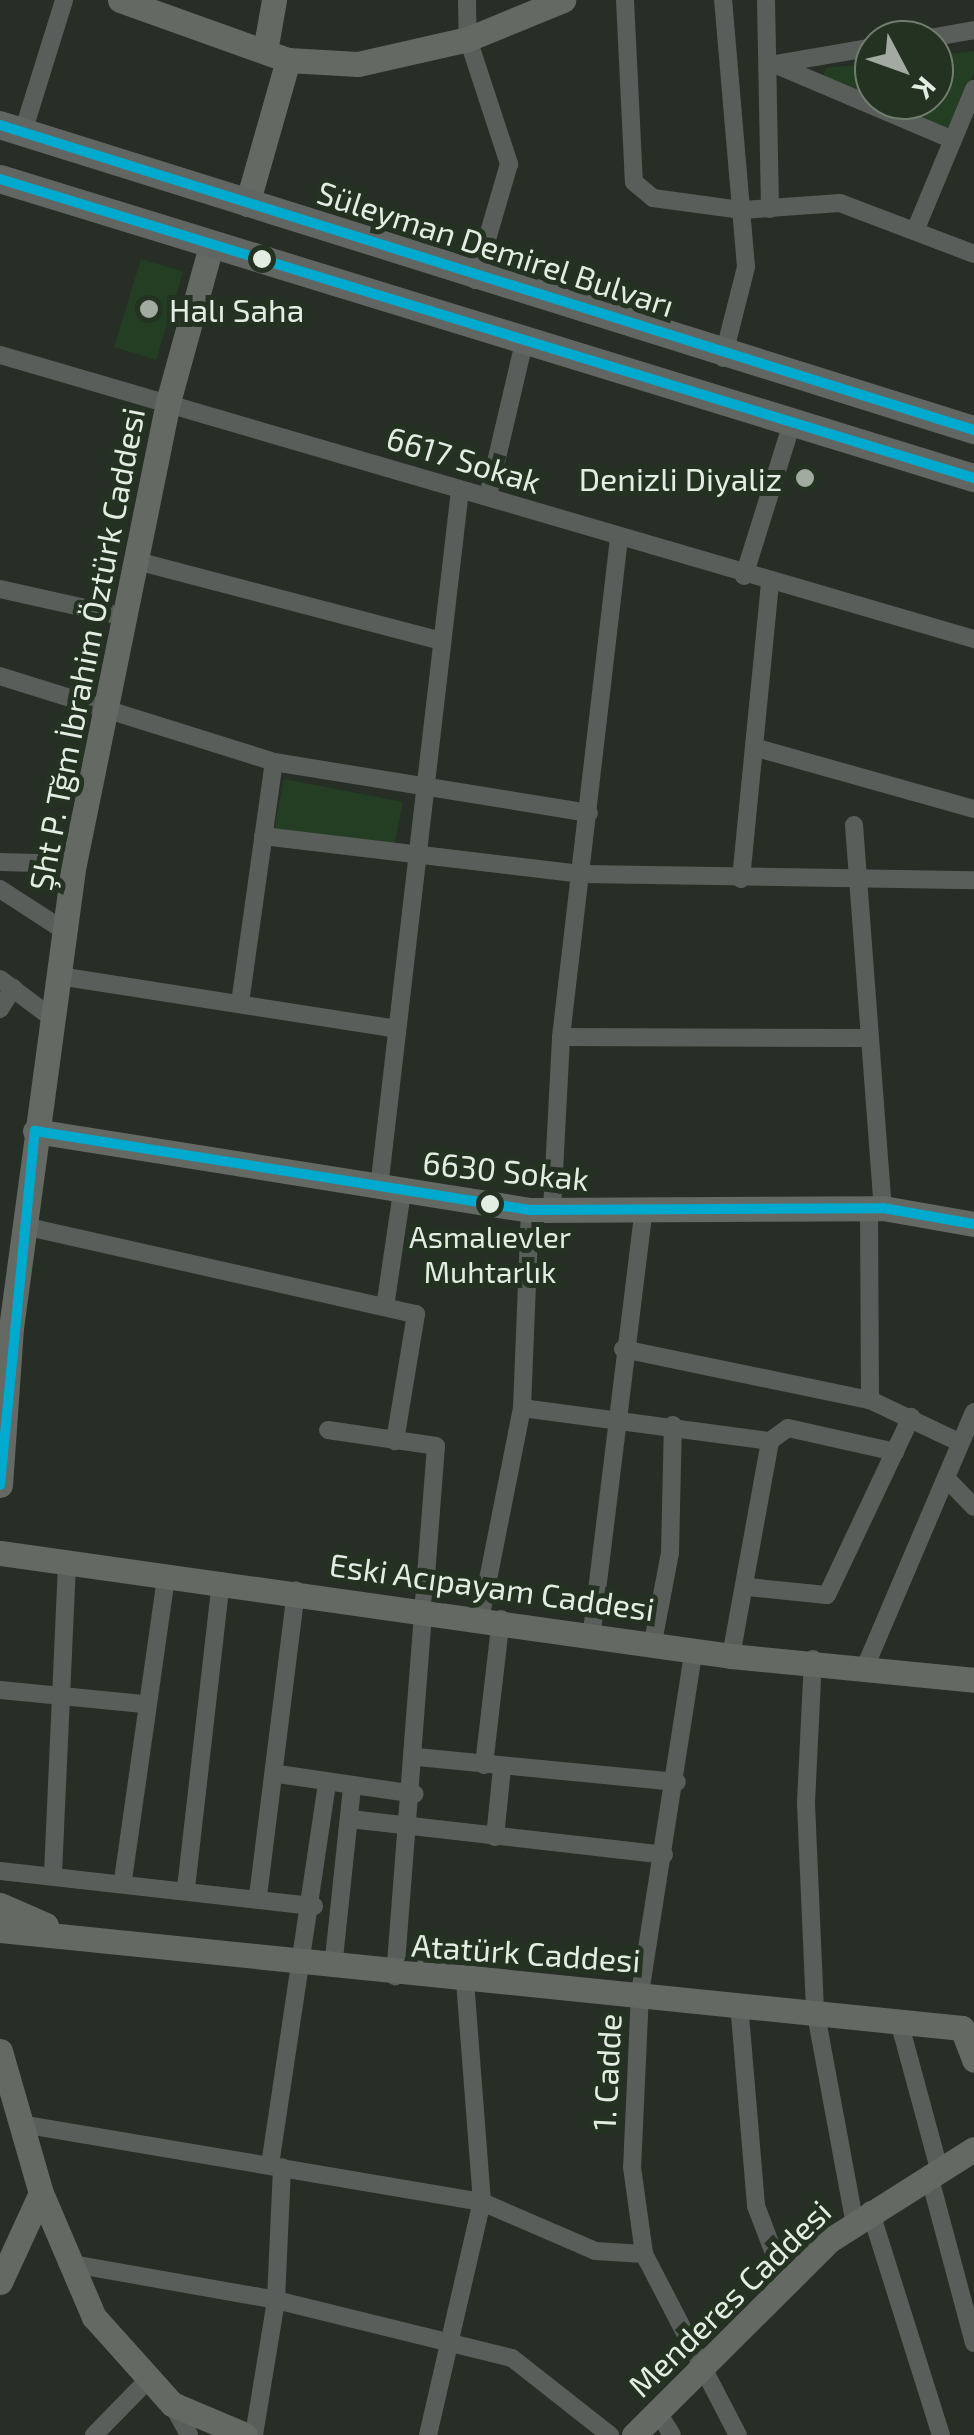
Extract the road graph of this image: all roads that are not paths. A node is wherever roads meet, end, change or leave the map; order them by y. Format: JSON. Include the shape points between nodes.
{"nodes":[{"id":1,"x":64,"y":0,"type":"edge"},
{"id":2,"x":120,"y":0,"type":"edge"},
{"id":3,"x":274,"y":0,"type":"edge"},
{"id":4,"x":467,"y":0,"type":"edge"},
{"id":5,"x":564,"y":0,"type":"edge"},
{"id":6,"x":625,"y":0,"type":"edge"},
{"id":7,"x":723,"y":0,"type":"edge"},
{"id":8,"x":766,"y":0,"type":"edge"},
{"id":9,"x":468,"y":40,"type":"junction"},
{"id":10,"x":854,"y":51,"type":"edge"},
{"id":11,"x":276,"y":56,"type":"junction"},
{"id":12,"x":774,"y":64,"type":"junction"},
{"id":13,"x":974,"y":90,"type":"edge"},
{"id":14,"x":11,"y":129,"type":"edge"},
{"id":15,"x":953,"y":140,"type":"junction"},
{"id":16,"x":0,"y":179,"type":"edge"},
{"id":17,"x":247,"y":204,"type":"junction"},
{"id":18,"x":770,"y":208,"type":"junction"},
{"id":19,"x":742,"y":210,"type":"junction"},
{"id":20,"x":915,"y":231,"type":"junction"},
{"id":21,"x":211,"y":246,"type":"junction"},
{"id":22,"x":974,"y":254,"type":"edge"},
{"id":23,"x":475,"y":280,"type":"junction"},
{"id":24,"x":524,"y":343,"type":"junction"},
{"id":25,"x":0,"y":355,"type":"edge"},
{"id":26,"x":723,"y":358,"type":"junction"},
{"id":27,"x":168,"y":402,"type":"junction"},
{"id":28,"x":791,"y":426,"type":"junction"},
{"id":29,"x":974,"y":430,"type":"edge"},
{"id":30,"x":974,"y":478,"type":"edge"},
{"id":31,"x":460,"y":490,"type":"junction"},
{"id":32,"x":488,"y":496,"type":"junction"},
{"id":33,"x":619,"y":538,"type":"junction"},
{"id":34,"x":133,"y":560,"type":"junction"},
{"id":35,"x":744,"y":576,"type":"junction"},
{"id":36,"x":770,"y":583,"type":"junction"},
{"id":37,"x":0,"y":589,"type":"edge"},
{"id":38,"x":121,"y":616,"type":"junction"},
{"id":39,"x":974,"y":639,"type":"edge"},
{"id":40,"x":441,"y":641,"type":"junction"},
{"id":41,"x":0,"y":676,"type":"edge"},
{"id":42,"x":100,"y":713,"type":"junction"},
{"id":43,"x":757,"y":748,"type":"junction"},
{"id":44,"x":274,"y":762,"type":"junction"},
{"id":45,"x":426,"y":792,"type":"junction"},
{"id":46,"x":974,"y":809,"type":"edge"},
{"id":47,"x":589,"y":813,"type":"junction"},
{"id":48,"x":854,"y":825,"type":"dead end"},
{"id":49,"x":264,"y":836,"type":"junction"},
{"id":50,"x":420,"y":854,"type":"junction"},
{"id":51,"x":0,"y":862,"type":"edge"},
{"id":52,"x":74,"y":864,"type":"junction"},
{"id":53,"x":582,"y":874,"type":"junction"},
{"id":54,"x":852,"y":879,"type":"junction"},
{"id":55,"x":741,"y":880,"type":"junction"},
{"id":56,"x":974,"y":880,"type":"edge"},
{"id":57,"x":0,"y":890,"type":"edge"},
{"id":58,"x":65,"y":931,"type":"junction"},
{"id":59,"x":58,"y":976,"type":"junction"},
{"id":60,"x":7,"y":984,"type":"edge"},
{"id":61,"x":240,"y":1003,"type":"junction"},
{"id":62,"x":0,"y":1009,"type":"edge"},
{"id":63,"x":52,"y":1018,"type":"junction"},
{"id":64,"x":397,"y":1029,"type":"junction"},
{"id":65,"x":562,"y":1037,"type":"junction"},
{"id":66,"x":864,"y":1038,"type":"junction"},
{"id":67,"x":36,"y":1131,"type":"junction"},
{"id":68,"x":391,"y":1190,"type":"junction"},
{"id":69,"x":876,"y":1208,"type":"junction"},
{"id":70,"x":541,"y":1210,"type":"junction"},
{"id":71,"x":643,"y":1212,"type":"junction"},
{"id":72,"x":0,"y":1213,"type":"edge"},
{"id":73,"x":974,"y":1224,"type":"edge"},
{"id":74,"x":24,"y":1228,"type":"junction"},
{"id":75,"x":385,"y":1307,"type":"junction"},
{"id":76,"x":623,"y":1349,"type":"junction"},
{"id":77,"x":3,"y":1395,"type":"edge"},
{"id":78,"x":870,"y":1400,"type":"junction"},
{"id":79,"x":522,"y":1408,"type":"junction"},
{"id":80,"x":974,"y":1412,"type":"edge"},
{"id":81,"x":911,"y":1417,"type":"junction"},
{"id":82,"x":616,"y":1418,"type":"junction"},
{"id":83,"x":673,"y":1425,"type":"junction"},
{"id":84,"x":328,"y":1430,"type":"dead end"},
{"id":85,"x":395,"y":1441,"type":"junction"},
{"id":86,"x":770,"y":1441,"type":"junction"},
{"id":87,"x":959,"y":1442,"type":"junction"},
{"id":88,"x":895,"y":1452,"type":"junction"},
{"id":89,"x":949,"y":1481,"type":"junction"},
{"id":90,"x":0,"y":1485,"type":"edge"},
{"id":91,"x":974,"y":1507,"type":"edge"},
{"id":92,"x":0,"y":1553,"type":"edge"},
{"id":93,"x":67,"y":1566,"type":"junction"},
{"id":94,"x":166,"y":1578,"type":"junction"},
{"id":95,"x":221,"y":1581,"type":"junction"},
{"id":96,"x":748,"y":1586,"type":"junction"},
{"id":97,"x":296,"y":1590,"type":"junction"},
{"id":98,"x":420,"y":1607,"type":"junction"},
{"id":99,"x":490,"y":1617,"type":"junction"},
{"id":100,"x":592,"y":1630,"type":"junction"},
{"id":101,"x":653,"y":1642,"type":"junction"},
{"id":102,"x":694,"y":1648,"type":"junction"},
{"id":103,"x":731,"y":1656,"type":"junction"},
{"id":104,"x":813,"y":1658,"type":"junction"},
{"id":105,"x":866,"y":1665,"type":"junction"},
{"id":106,"x":974,"y":1680,"type":"edge"},
{"id":107,"x":0,"y":1690,"type":"edge"},
{"id":108,"x":66,"y":1695,"type":"junction"},
{"id":109,"x":143,"y":1704,"type":"junction"},
{"id":110,"x":418,"y":1757,"type":"junction"},
{"id":111,"x":493,"y":1766,"type":"junction"},
{"id":112,"x":278,"y":1774,"type":"junction"},
{"id":113,"x":677,"y":1782,"type":"junction"},
{"id":114,"x":327,"y":1783,"type":"junction"},
{"id":115,"x":352,"y":1787,"type":"junction"},
{"id":116,"x":414,"y":1794,"type":"junction"},
{"id":117,"x":350,"y":1819,"type":"junction"},
{"id":118,"x":412,"y":1828,"type":"junction"},
{"id":119,"x":496,"y":1836,"type":"junction"},
{"id":120,"x":664,"y":1855,"type":"junction"},
{"id":121,"x":0,"y":1871,"type":"edge"},
{"id":122,"x":53,"y":1873,"type":"junction"},
{"id":123,"x":123,"y":1880,"type":"junction"},
{"id":124,"x":186,"y":1888,"type":"junction"},
{"id":125,"x":258,"y":1896,"type":"junction"},
{"id":126,"x":314,"y":1906,"type":"junction"},
{"id":127,"x":3,"y":1924,"type":"edge"},
{"id":128,"x":298,"y":1966,"type":"junction"},
{"id":129,"x":333,"y":1968,"type":"junction"},
{"id":130,"x":395,"y":1976,"type":"junction"},
{"id":131,"x":465,"y":1981,"type":"junction"},
{"id":132,"x":640,"y":1994,"type":"junction"},
{"id":133,"x":739,"y":2003,"type":"junction"},
{"id":134,"x":815,"y":2010,"type":"junction"},
{"id":135,"x":900,"y":2025,"type":"junction"},
{"id":136,"x":968,"y":2026,"type":"edge"},
{"id":137,"x":0,"y":2051,"type":"edge"},
{"id":138,"x":974,"y":2060,"type":"edge"},
{"id":139,"x":4,"y":2095,"type":"edge"},
{"id":140,"x":22,"y":2124,"type":"junction"},
{"id":141,"x":974,"y":2149,"type":"edge"},
{"id":142,"x":276,"y":2166,"type":"junction"},
{"id":143,"x":934,"y":2172,"type":"junction"},
{"id":144,"x":40,"y":2193,"type":"junction"},
{"id":145,"x":482,"y":2202,"type":"junction"},
{"id":146,"x":862,"y":2215,"type":"junction"},
{"id":147,"x":644,"y":2254,"type":"junction"},
{"id":148,"x":67,"y":2263,"type":"junction"},
{"id":149,"x":0,"y":2282,"type":"edge"},
{"id":150,"x":785,"y":2282,"type":"junction"},
{"id":151,"x":276,"y":2300,"type":"junction"},
{"id":152,"x":452,"y":2340,"type":"junction"},
{"id":153,"x":974,"y":2343,"type":"edge"},
{"id":154,"x":699,"y":2370,"type":"junction"},
{"id":155,"x":145,"y":2383,"type":"junction"},
{"id":156,"x":172,"y":2404,"type":"junction"},
{"id":157,"x":657,"y":2411,"type":"junction"},
{"id":158,"x":94,"y":2435,"type":"edge"},
{"id":159,"x":189,"y":2435,"type":"edge"},
{"id":160,"x":245,"y":2435,"type":"edge"},
{"id":161,"x":254,"y":2435,"type":"edge"},
{"id":162,"x":428,"y":2435,"type":"edge"},
{"id":163,"x":610,"y":2435,"type":"edge"},
{"id":164,"x":634,"y":2435,"type":"edge"},
{"id":165,"x":672,"y":2435,"type":"edge"},
{"id":166,"x":738,"y":2435,"type":"edge"},
{"id":167,"x":941,"y":2435,"type":"edge"}],
"edges":[{"from":1,"to":14,"type":"street"},
{"from":2,"to":11,"type":"street"},
{"from":3,"to":11,"type":"street"},
{"from":4,"to":9,"type":"street"},
{"from":5,"to":9,"type":"street"},
{"from":6,"to":19,"type":"street","via":[[634,182],[653,198]]},
{"from":7,"to":19,"type":"street"},
{"from":8,"to":12,"type":"street"},
{"from":9,"to":11,"type":"street","via":[[358,64]]},
{"from":9,"to":23,"type":"street","via":[[509,164]]},
{"from":10,"to":12,"type":"street"},
{"from":11,"to":17,"type":"street"},
{"from":12,"to":15,"type":"street"},
{"from":12,"to":18,"type":"street"},
{"from":13,"to":15,"type":"street"},
{"from":14,"to":17,"type":"main road","name":"Süleyman Demirel Bulvarı"},
{"from":15,"to":20,"type":"street"},
{"from":16,"to":21,"type":"main road"},
{"from":17,"to":23,"type":"main road","name":"Süleyman Demirel Bulvarı"},
{"from":18,"to":19,"type":"street"},
{"from":18,"to":20,"type":"street","via":[[840,203]]},
{"from":19,"to":26,"type":"street","via":[[746,267]]},
{"from":20,"to":22,"type":"street"},
{"from":21,"to":24,"type":"main road"},
{"from":21,"to":27,"type":"street","name":"Şht P. Tğm İbrahim Öztürk Caddesi"},
{"from":23,"to":26,"type":"main road","name":"Süleyman Demirel Bulvarı"},
{"from":24,"to":28,"type":"main road"},
{"from":24,"to":32,"type":"street"},
{"from":25,"to":27,"type":"street","name":"6617 Sokak"},
{"from":26,"to":29,"type":"main road","name":"Süleyman Demirel Bulvarı"},
{"from":27,"to":31,"type":"street","name":"6617 Sokak"},
{"from":27,"to":34,"type":"street","name":"Şht P. Tğm İbrahim Öztürk Caddesi"},
{"from":28,"to":30,"type":"main road"},
{"from":28,"to":35,"type":"street"},
{"from":31,"to":32,"type":"street","name":"6617 Sokak"},
{"from":31,"to":40,"type":"street"},
{"from":32,"to":33,"type":"street","name":"6617 Sokak"},
{"from":33,"to":35,"type":"street","name":"6617 Sokak"},
{"from":33,"to":47,"type":"street"},
{"from":34,"to":38,"type":"street","name":"Şht P. Tğm İbrahim Öztürk Caddesi"},
{"from":34,"to":40,"type":"street"},
{"from":35,"to":36,"type":"street","name":"6617 Sokak"},
{"from":36,"to":39,"type":"street","name":"6617 Sokak"},
{"from":36,"to":43,"type":"street"},
{"from":37,"to":38,"type":"street"},
{"from":38,"to":42,"type":"street","name":"Şht P. Tğm İbrahim Öztürk Caddesi"},
{"from":40,"to":45,"type":"street"},
{"from":41,"to":42,"type":"street"},
{"from":42,"to":44,"type":"street"},
{"from":42,"to":52,"type":"street","name":"Şht P. Tğm İbrahim Öztürk Caddesi"},
{"from":43,"to":46,"type":"street"},
{"from":43,"to":55,"type":"street"},
{"from":44,"to":45,"type":"street"},
{"from":44,"to":49,"type":"street"},
{"from":45,"to":47,"type":"street"},
{"from":45,"to":50,"type":"street"},
{"from":47,"to":53,"type":"street"},
{"from":48,"to":54,"type":"street"},
{"from":49,"to":50,"type":"street"},
{"from":49,"to":61,"type":"street"},
{"from":50,"to":53,"type":"street"},
{"from":50,"to":64,"type":"street"},
{"from":51,"to":52,"type":"street"},
{"from":52,"to":58,"type":"street","name":"Şht P. Tğm İbrahim Öztürk Caddesi"},
{"from":53,"to":55,"type":"street"},
{"from":53,"to":65,"type":"street"},
{"from":54,"to":55,"type":"street"},
{"from":54,"to":56,"type":"street"},
{"from":54,"to":66,"type":"street"},
{"from":57,"to":58,"type":"street"},
{"from":58,"to":59,"type":"street","name":"Şht P. Tğm İbrahim Öztürk Caddesi"},
{"from":59,"to":61,"type":"street"},
{"from":59,"to":63,"type":"street","name":"Şht P. Tğm İbrahim Öztürk Caddesi"},
{"from":60,"to":62,"type":"street"},
{"from":60,"to":63,"type":"street"},
{"from":61,"to":64,"type":"street"},
{"from":63,"to":67,"type":"street","name":"Şht P. Tğm İbrahim Öztürk Caddesi"},
{"from":64,"to":68,"type":"street"},
{"from":65,"to":66,"type":"street"},
{"from":65,"to":70,"type":"street"},
{"from":66,"to":69,"type":"street"},
{"from":67,"to":68,"type":"street","name":"6630 Sokak"},
{"from":67,"to":74,"type":"street","name":"Şht P. Tğm İbrahim Öztürk Caddesi"},
{"from":68,"to":70,"type":"street","name":"6630 Sokak"},
{"from":68,"to":75,"type":"street"},
{"from":69,"to":71,"type":"street","name":"6630 Sokak"},
{"from":69,"to":73,"type":"street","name":"6630 Sokak"},
{"from":69,"to":78,"type":"street"},
{"from":70,"to":71,"type":"street","name":"6630 Sokak"},
{"from":70,"to":79,"type":"street"},
{"from":71,"to":76,"type":"street"},
{"from":72,"to":74,"type":"street"},
{"from":74,"to":75,"type":"street"},
{"from":74,"to":77,"type":"street","name":"Şht P. Tğm İbrahim Öztürk Caddesi"},
{"from":75,"to":85,"type":"street","via":[[416,1314]]},
{"from":76,"to":78,"type":"street"},
{"from":76,"to":82,"type":"street"},
{"from":77,"to":90,"type":"street","name":"Şht P. Tğm İbrahim Öztürk Caddesi"},
{"from":78,"to":81,"type":"street"},
{"from":79,"to":82,"type":"street"},
{"from":79,"to":99,"type":"street"},
{"from":80,"to":87,"type":"street"},
{"from":81,"to":87,"type":"street"},
{"from":81,"to":88,"type":"street"},
{"from":82,"to":83,"type":"street"},
{"from":82,"to":100,"type":"street"},
{"from":83,"to":86,"type":"street"},
{"from":83,"to":101,"type":"street","via":[[670,1553]]},
{"from":84,"to":85,"type":"street"},
{"from":85,"to":98,"type":"street","via":[[436,1446]]},
{"from":86,"to":88,"type":"street","via":[[788,1428]]},
{"from":86,"to":96,"type":"street"},
{"from":87,"to":89,"type":"street"},
{"from":88,"to":96,"type":"street","via":[[826,1595]]},
{"from":89,"to":91,"type":"street"},
{"from":89,"to":105,"type":"street"},
{"from":92,"to":93,"type":"street","name":"Eski Acıpayam Caddesi"},
{"from":93,"to":94,"type":"street","name":"Eski Acıpayam Caddesi"},
{"from":93,"to":108,"type":"street"},
{"from":94,"to":95,"type":"street","name":"Eski Acıpayam Caddesi"},
{"from":94,"to":109,"type":"street"},
{"from":95,"to":97,"type":"street","name":"Eski Acıpayam Caddesi"},
{"from":95,"to":124,"type":"street"},
{"from":96,"to":103,"type":"street"},
{"from":97,"to":98,"type":"street","name":"Eski Acıpayam Caddesi"},
{"from":97,"to":112,"type":"street"},
{"from":98,"to":99,"type":"street","name":"Eski Acıpayam Caddesi"},
{"from":98,"to":110,"type":"street"},
{"from":99,"to":100,"type":"street","name":"Eski Acıpayam Caddesi"},
{"from":99,"to":111,"type":"street"},
{"from":100,"to":101,"type":"street","name":"Eski Acıpayam Caddesi"},
{"from":101,"to":102,"type":"street","name":"Eski Acıpayam Caddesi"},
{"from":102,"to":103,"type":"street","name":"Eski Acıpayam Caddesi"},
{"from":102,"to":113,"type":"street","name":"1. Cadde"},
{"from":103,"to":104,"type":"street","name":"Eski Acıpayam Caddesi"},
{"from":104,"to":105,"type":"street","name":"Eski Acıpayam Caddesi"},
{"from":104,"to":134,"type":"street","via":[[806,1804]]},
{"from":105,"to":106,"type":"street","name":"Eski Acıpayam Caddesi"},
{"from":107,"to":108,"type":"street"},
{"from":108,"to":109,"type":"street"},
{"from":108,"to":122,"type":"street"},
{"from":109,"to":123,"type":"street"},
{"from":110,"to":111,"type":"street"},
{"from":110,"to":116,"type":"street"},
{"from":111,"to":113,"type":"street"},
{"from":111,"to":119,"type":"street"},
{"from":112,"to":114,"type":"street"},
{"from":112,"to":125,"type":"street"},
{"from":113,"to":120,"type":"street","name":"1. Cadde"},
{"from":114,"to":115,"type":"street"},
{"from":114,"to":126,"type":"street"},
{"from":115,"to":116,"type":"street"},
{"from":115,"to":117,"type":"street"},
{"from":116,"to":118,"type":"street"},
{"from":117,"to":118,"type":"street"},
{"from":117,"to":129,"type":"street"},
{"from":118,"to":119,"type":"street"},
{"from":118,"to":130,"type":"street"},
{"from":119,"to":120,"type":"street"},
{"from":120,"to":132,"type":"street","name":"1. Cadde"},
{"from":121,"to":122,"type":"street"},
{"from":122,"to":123,"type":"street"},
{"from":123,"to":124,"type":"street"},
{"from":124,"to":125,"type":"street"},
{"from":125,"to":126,"type":"street"},
{"from":126,"to":128,"type":"street"},
{"from":127,"to":128,"type":"street","name":"Atatürk Caddesi"},
{"from":128,"to":129,"type":"street","name":"Atatürk Caddesi"},
{"from":128,"to":142,"type":"street"},
{"from":129,"to":130,"type":"street","name":"Atatürk Caddesi","via":[[358,1961]]},
{"from":130,"to":131,"type":"street","name":"Atatürk Caddesi"},
{"from":131,"to":132,"type":"street","name":"Atatürk Caddesi"},
{"from":131,"to":145,"type":"street"},
{"from":132,"to":133,"type":"street","name":"Atatürk Caddesi"},
{"from":132,"to":147,"type":"street","name":"1. Cadde","via":[[632,2167]]},
{"from":133,"to":134,"type":"street","name":"Atatürk Caddesi"},
{"from":133,"to":150,"type":"street","via":[[756,2206]]},
{"from":134,"to":135,"type":"street","name":"Atatürk Caddesi"},
{"from":134,"to":146,"type":"street"},
{"from":135,"to":136,"type":"street","name":"Atatürk Caddesi"},
{"from":135,"to":143,"type":"street"},
{"from":136,"to":138,"type":"street","name":"Atatürk Caddesi"},
{"from":137,"to":139,"type":"street"},
{"from":139,"to":140,"type":"street"},
{"from":140,"to":142,"type":"street"},
{"from":140,"to":144,"type":"street"},
{"from":141,"to":143,"type":"street","name":"Menderes Caddesi"},
{"from":142,"to":145,"type":"street"},
{"from":142,"to":151,"type":"street"},
{"from":143,"to":146,"type":"street","name":"Menderes Caddesi"},
{"from":143,"to":153,"type":"street"},
{"from":144,"to":148,"type":"street"},
{"from":144,"to":149,"type":"street"},
{"from":145,"to":147,"type":"street","via":[[595,2251]]},
{"from":145,"to":152,"type":"street"},
{"from":146,"to":150,"type":"street","name":"Menderes Caddesi"},
{"from":146,"to":167,"type":"street"},
{"from":147,"to":154,"type":"street","name":"1. Cadde"},
{"from":148,"to":151,"type":"street"},
{"from":148,"to":155,"type":"street"},
{"from":150,"to":154,"type":"street","name":"Menderes Caddesi"},
{"from":151,"to":152,"type":"street"},
{"from":151,"to":161,"type":"street"},
{"from":152,"to":162,"type":"street"},
{"from":152,"to":163,"type":"street","via":[[512,2358]]},
{"from":154,"to":157,"type":"street","name":"Menderes Caddesi"},
{"from":154,"to":166,"type":"street","name":"1. Cadde"},
{"from":155,"to":156,"type":"street"},
{"from":155,"to":158,"type":"street"},
{"from":156,"to":159,"type":"street"},
{"from":156,"to":160,"type":"street"},
{"from":157,"to":164,"type":"street","name":"Menderes Caddesi"},
{"from":157,"to":165,"type":"street"}]}
